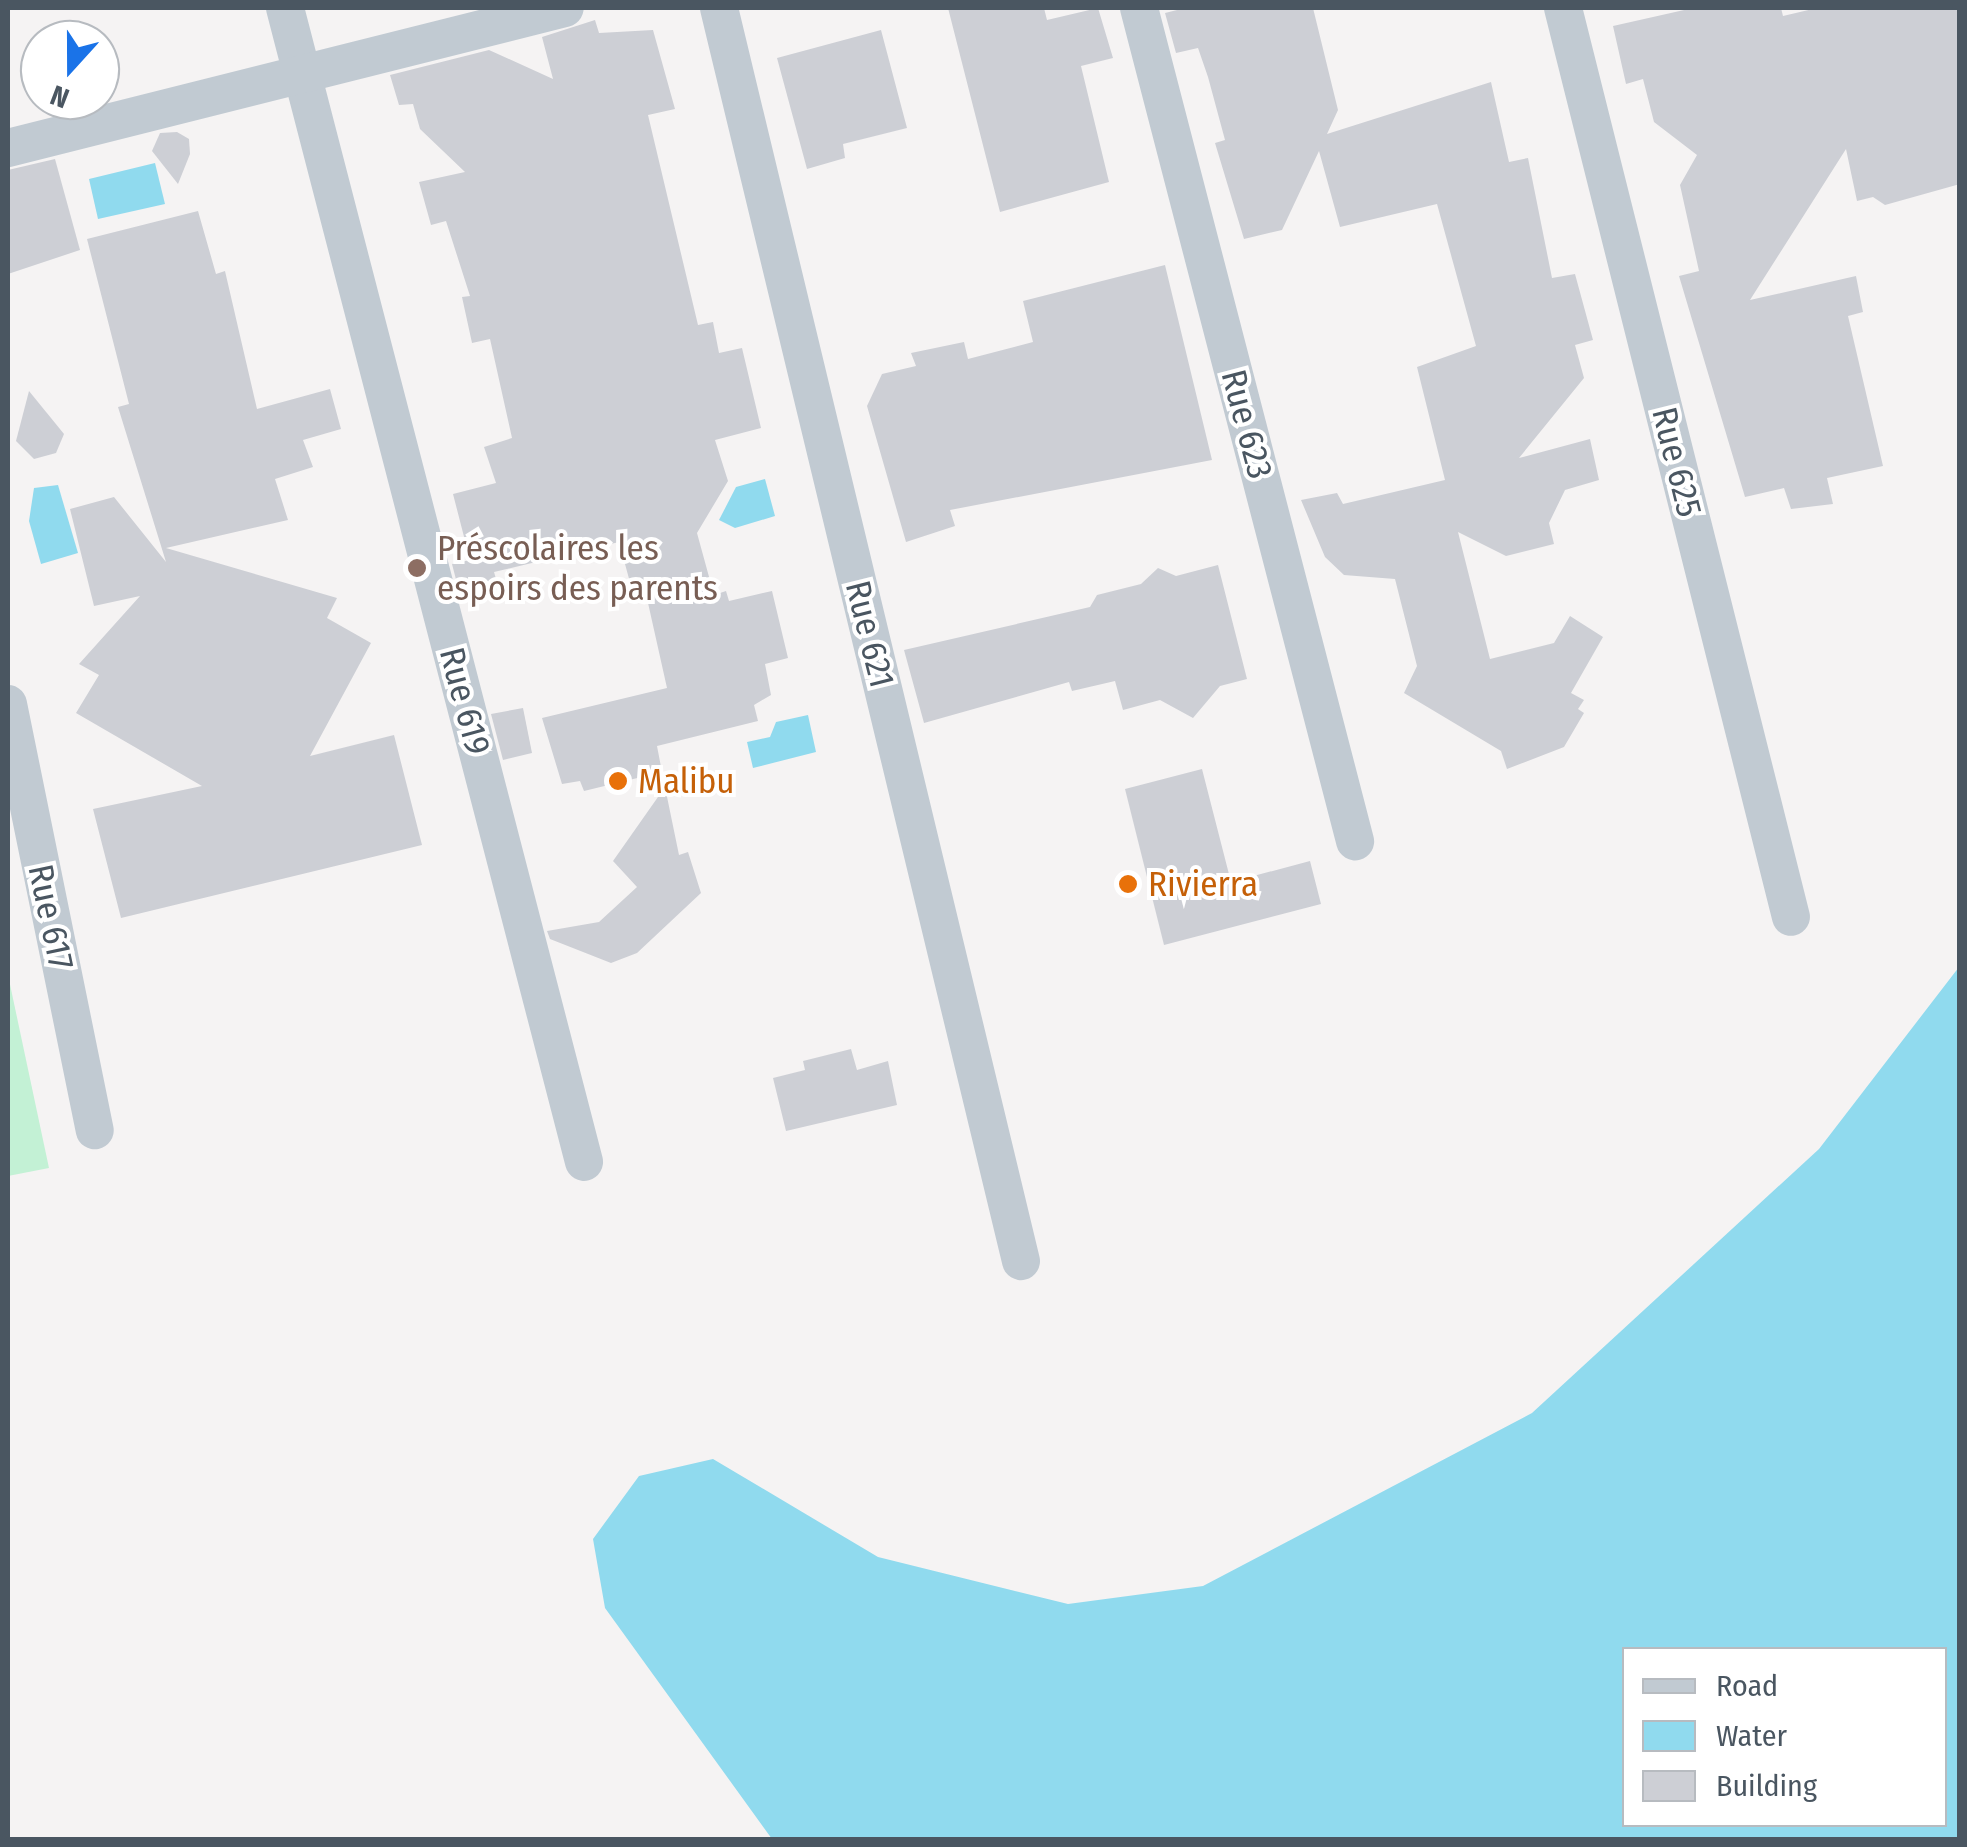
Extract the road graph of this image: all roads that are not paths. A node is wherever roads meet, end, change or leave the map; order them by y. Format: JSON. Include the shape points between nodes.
{"nodes":[{"id":1,"x":285,"y":8,"type":"edge"},
{"id":2,"x":566,"y":8,"type":"edge"},
{"id":3,"x":719,"y":8,"type":"edge"},
{"id":4,"x":1139,"y":8,"type":"edge"},
{"id":5,"x":1562,"y":8,"type":"edge"},
{"id":6,"x":302,"y":74,"type":"junction"},
{"id":7,"x":8,"y":148,"type":"edge"},
{"id":8,"x":8,"y":704,"type":"edge"},
{"id":9,"x":1356,"y":842,"type":"dead end"},
{"id":10,"x":1791,"y":917,"type":"dead end"},
{"id":11,"x":96,"y":1130,"type":"dead end"},
{"id":12,"x":584,"y":1162,"type":"dead end"},
{"id":13,"x":1021,"y":1261,"type":"dead end"}],
"edges":[{"from":1,"to":6,"type":"street","name":"Rue 619"},
{"from":2,"to":6,"type":"street"},
{"from":3,"to":13,"type":"street","name":"Rue 621"},
{"from":4,"to":9,"type":"street","name":"Rue 623"},
{"from":5,"to":10,"type":"street","name":"Rue 625"},
{"from":6,"to":7,"type":"street"},
{"from":6,"to":12,"type":"street","name":"Rue 619"},
{"from":8,"to":11,"type":"street","name":"Rue 617"}]}
